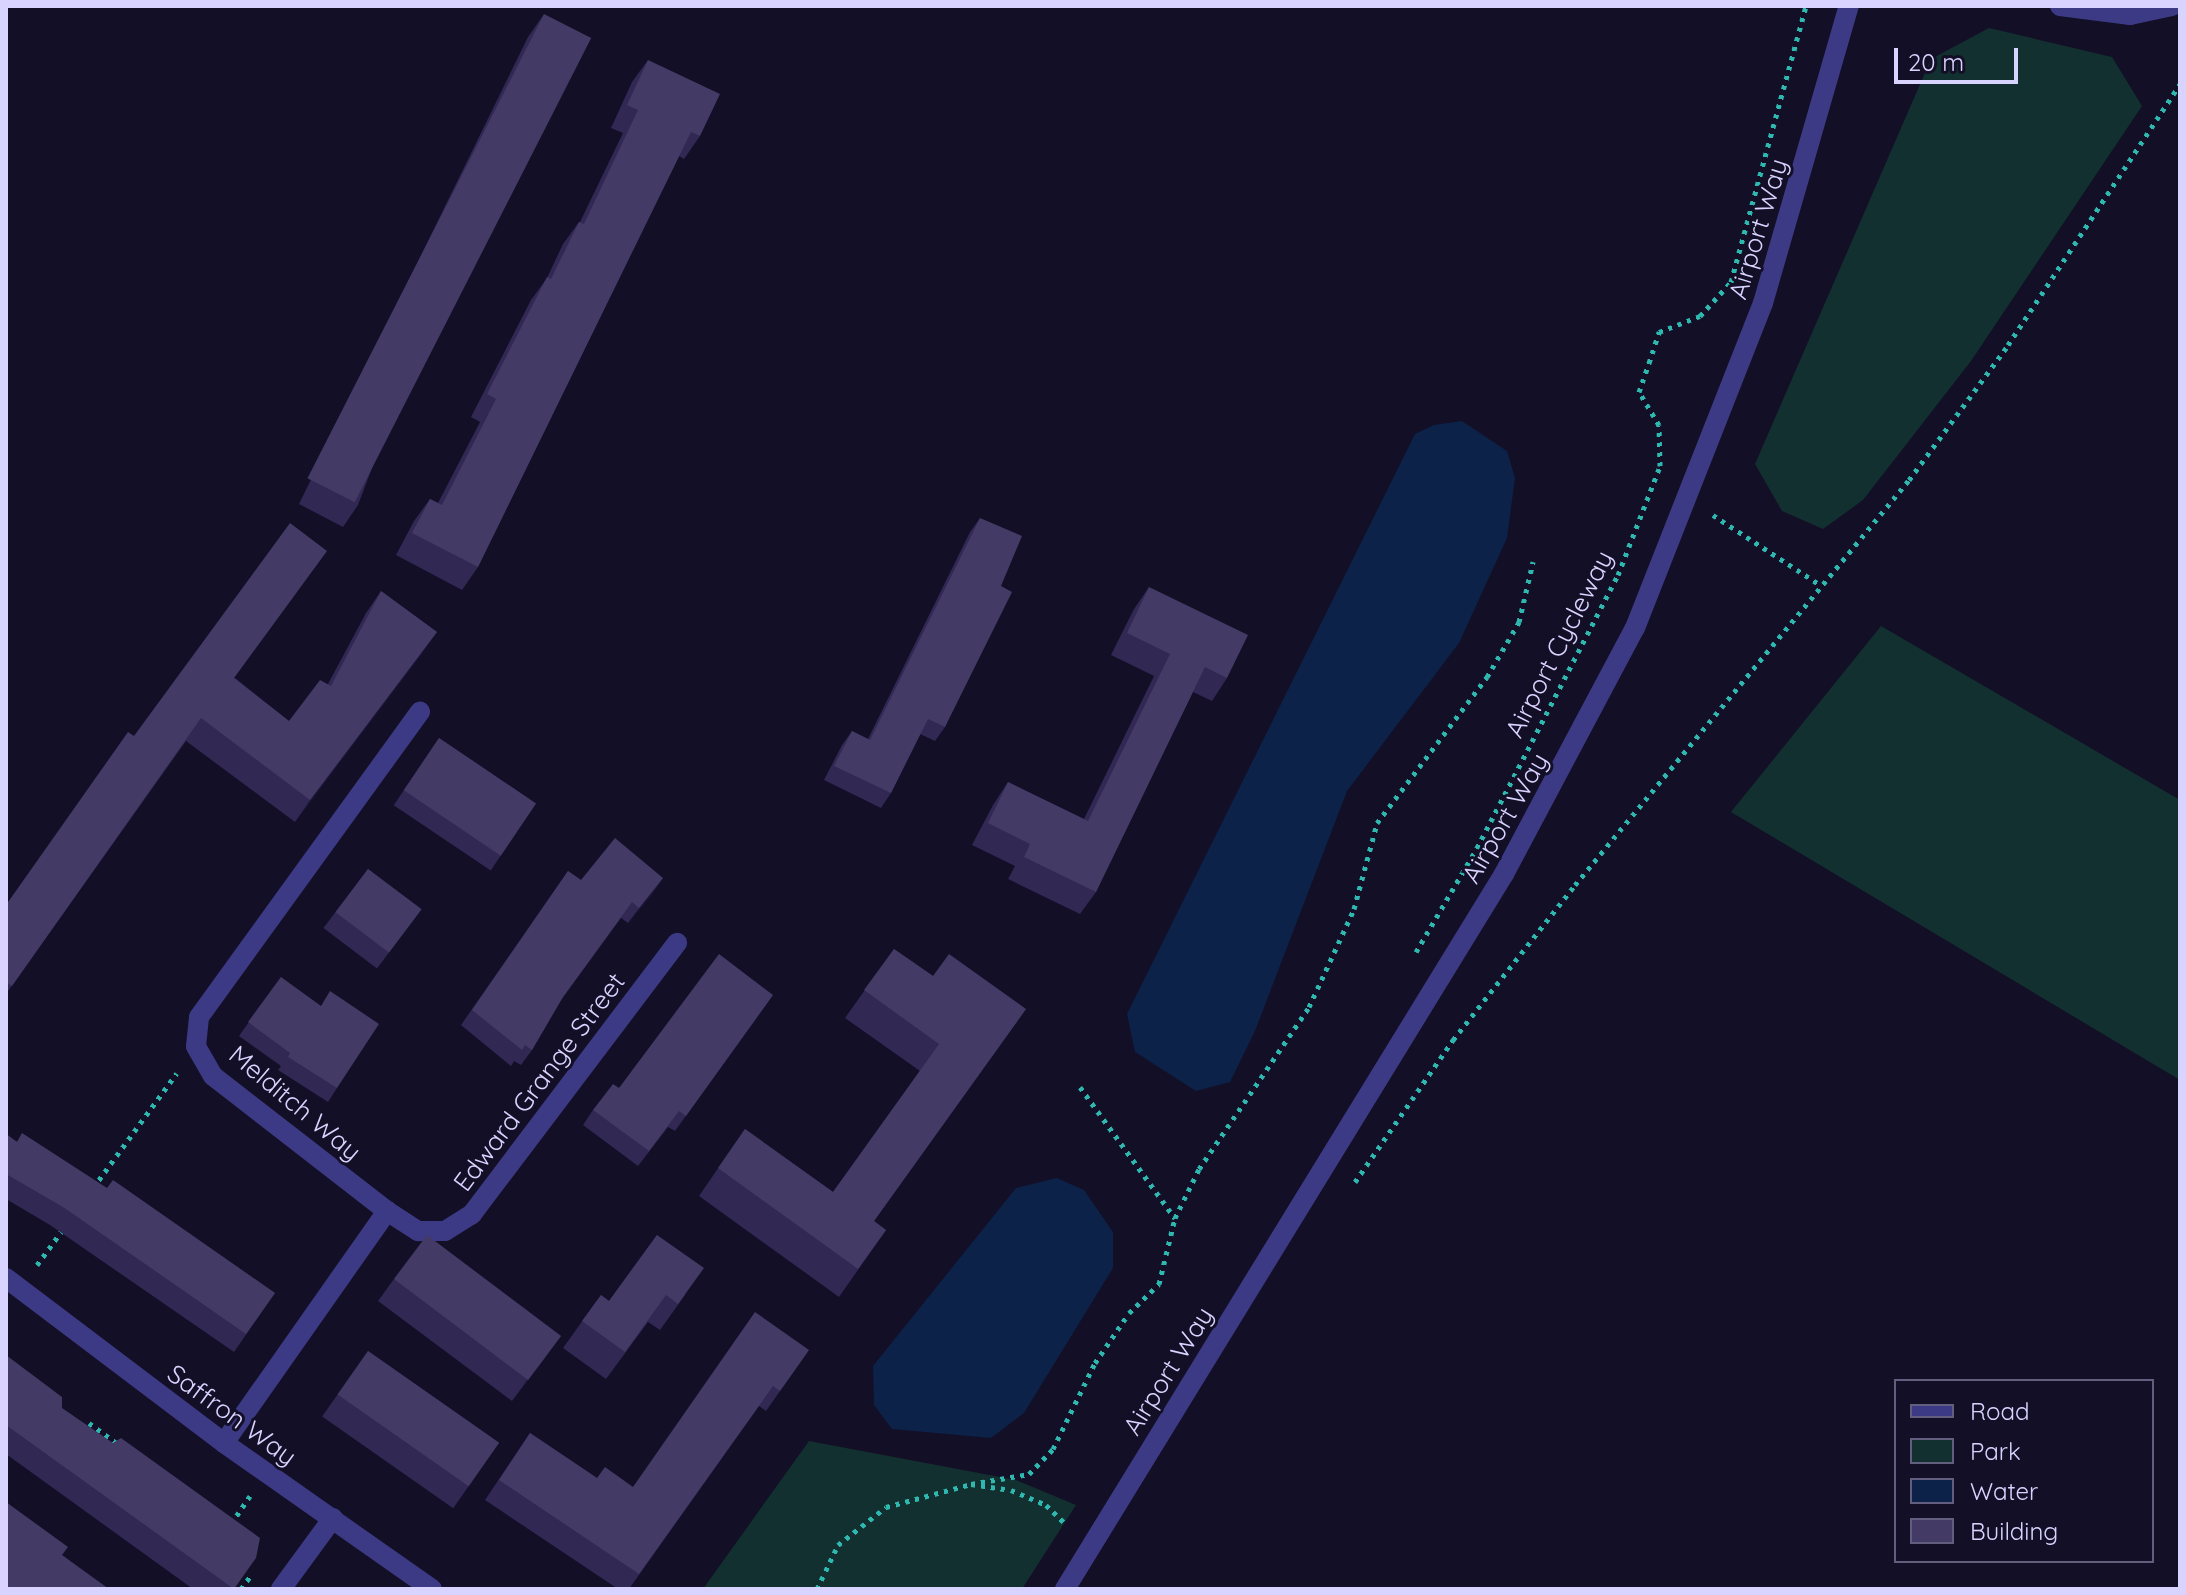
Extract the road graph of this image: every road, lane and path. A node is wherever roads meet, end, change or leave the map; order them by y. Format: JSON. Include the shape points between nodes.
{"nodes":[{"id":1,"x":1806,"y":6,"type":"edge"},
{"id":2,"x":1849,"y":6,"type":"edge"},
{"id":3,"x":2060,"y":6,"type":"edge"},
{"id":4,"x":2172,"y":6,"type":"edge"},
{"id":5,"x":2180,"y":84,"type":"edge"},
{"id":6,"x":1688,"y":500,"type":"junction"},
{"id":7,"x":1533,"y":562,"type":"dead end"},
{"id":8,"x":1819,"y":584,"type":"junction"},
{"id":9,"x":420,"y":712,"type":"dead end"},
{"id":10,"x":677,"y":943,"type":"dead end"},
{"id":11,"x":1412,"y":957,"type":"dead end"},
{"id":12,"x":196,"y":1046,"type":"junction"},
{"id":13,"x":1080,"y":1087,"type":"dead end"},
{"id":14,"x":1350,"y":1189,"type":"dead end"},
{"id":15,"x":85,"y":1199,"type":"edge"},
{"id":16,"x":387,"y":1211,"type":"junction"},
{"id":17,"x":1175,"y":1218,"type":"junction"},
{"id":18,"x":67,"y":1225,"type":"edge"},
{"id":19,"x":13,"y":1283,"type":"edge"},
{"id":20,"x":89,"y":1423,"type":"edge"},
{"id":21,"x":224,"y":1443,"type":"junction"},
{"id":22,"x":128,"y":1451,"type":"edge"},
{"id":23,"x":971,"y":1484,"type":"junction"},
{"id":24,"x":1076,"y":1513,"type":"dead end"},
{"id":25,"x":217,"y":1515,"type":"edge"},
{"id":26,"x":333,"y":1518,"type":"junction"},
{"id":27,"x":242,"y":1534,"type":"edge"},
{"id":28,"x":294,"y":1571,"type":"junction"},
{"id":29,"x":241,"y":1589,"type":"edge"},
{"id":30,"x":281,"y":1589,"type":"edge"},
{"id":31,"x":432,"y":1589,"type":"edge"},
{"id":32,"x":817,"y":1589,"type":"edge"},
{"id":33,"x":1065,"y":1589,"type":"edge"}],
"edges":[{"from":1,"to":11,"type":"path","name":"Airport Cycleway","via":[[1731,282],[1700,316],[1659,332],[1639,392],[1659,425],[1660,466],[1618,575],[1477,848]]},
{"from":2,"to":6,"type":"street","name":"Airport Way","via":[[1763,303]]},
{"from":3,"to":4,"type":"street","via":[[2130,15]]},
{"from":5,"to":8,"type":"path","via":[[2008,345],[1909,480]]},
{"from":6,"to":8,"type":"path"},
{"from":6,"to":33,"type":"street","name":"Airport Way","via":[[1635,628],[1504,874]]},
{"from":7,"to":17,"type":"path","via":[[1519,622],[1487,677],[1377,823],[1354,909],[1309,1007],[1199,1169]]},
{"from":8,"to":14,"type":"path","via":[[1453,1040]]},
{"from":9,"to":12,"type":"street","name":"Melditch Way","via":[[199,1017]]},
{"from":10,"to":16,"type":"street","name":"Edward Grange Street","via":[[472,1214],[445,1231],[418,1231]]},
{"from":12,"to":15,"type":"path"},
{"from":12,"to":16,"type":"street","name":"Melditch Way","via":[[213,1076]]},
{"from":13,"to":17,"type":"path"},
{"from":16,"to":21,"type":"street"},
{"from":17,"to":23,"type":"path","via":[[1159,1284],[1129,1313],[1095,1363],[1053,1449],[1029,1474]]},
{"from":18,"to":19,"type":"path"},
{"from":19,"to":21,"type":"street","name":"Saffron Way"},
{"from":20,"to":22,"type":"path"},
{"from":21,"to":26,"type":"street","name":"Saffron Way"},
{"from":23,"to":24,"type":"path","via":[[1011,1490],[1046,1505],[1068,1526]]},
{"from":23,"to":32,"type":"path","via":[[886,1507],[838,1545]]},
{"from":25,"to":27,"type":"path"},
{"from":26,"to":28,"type":"street"},
{"from":26,"to":31,"type":"street","name":"Saffron Way"},
{"from":28,"to":29,"type":"path","via":[[268,1552]]},
{"from":28,"to":30,"type":"street"}]}
